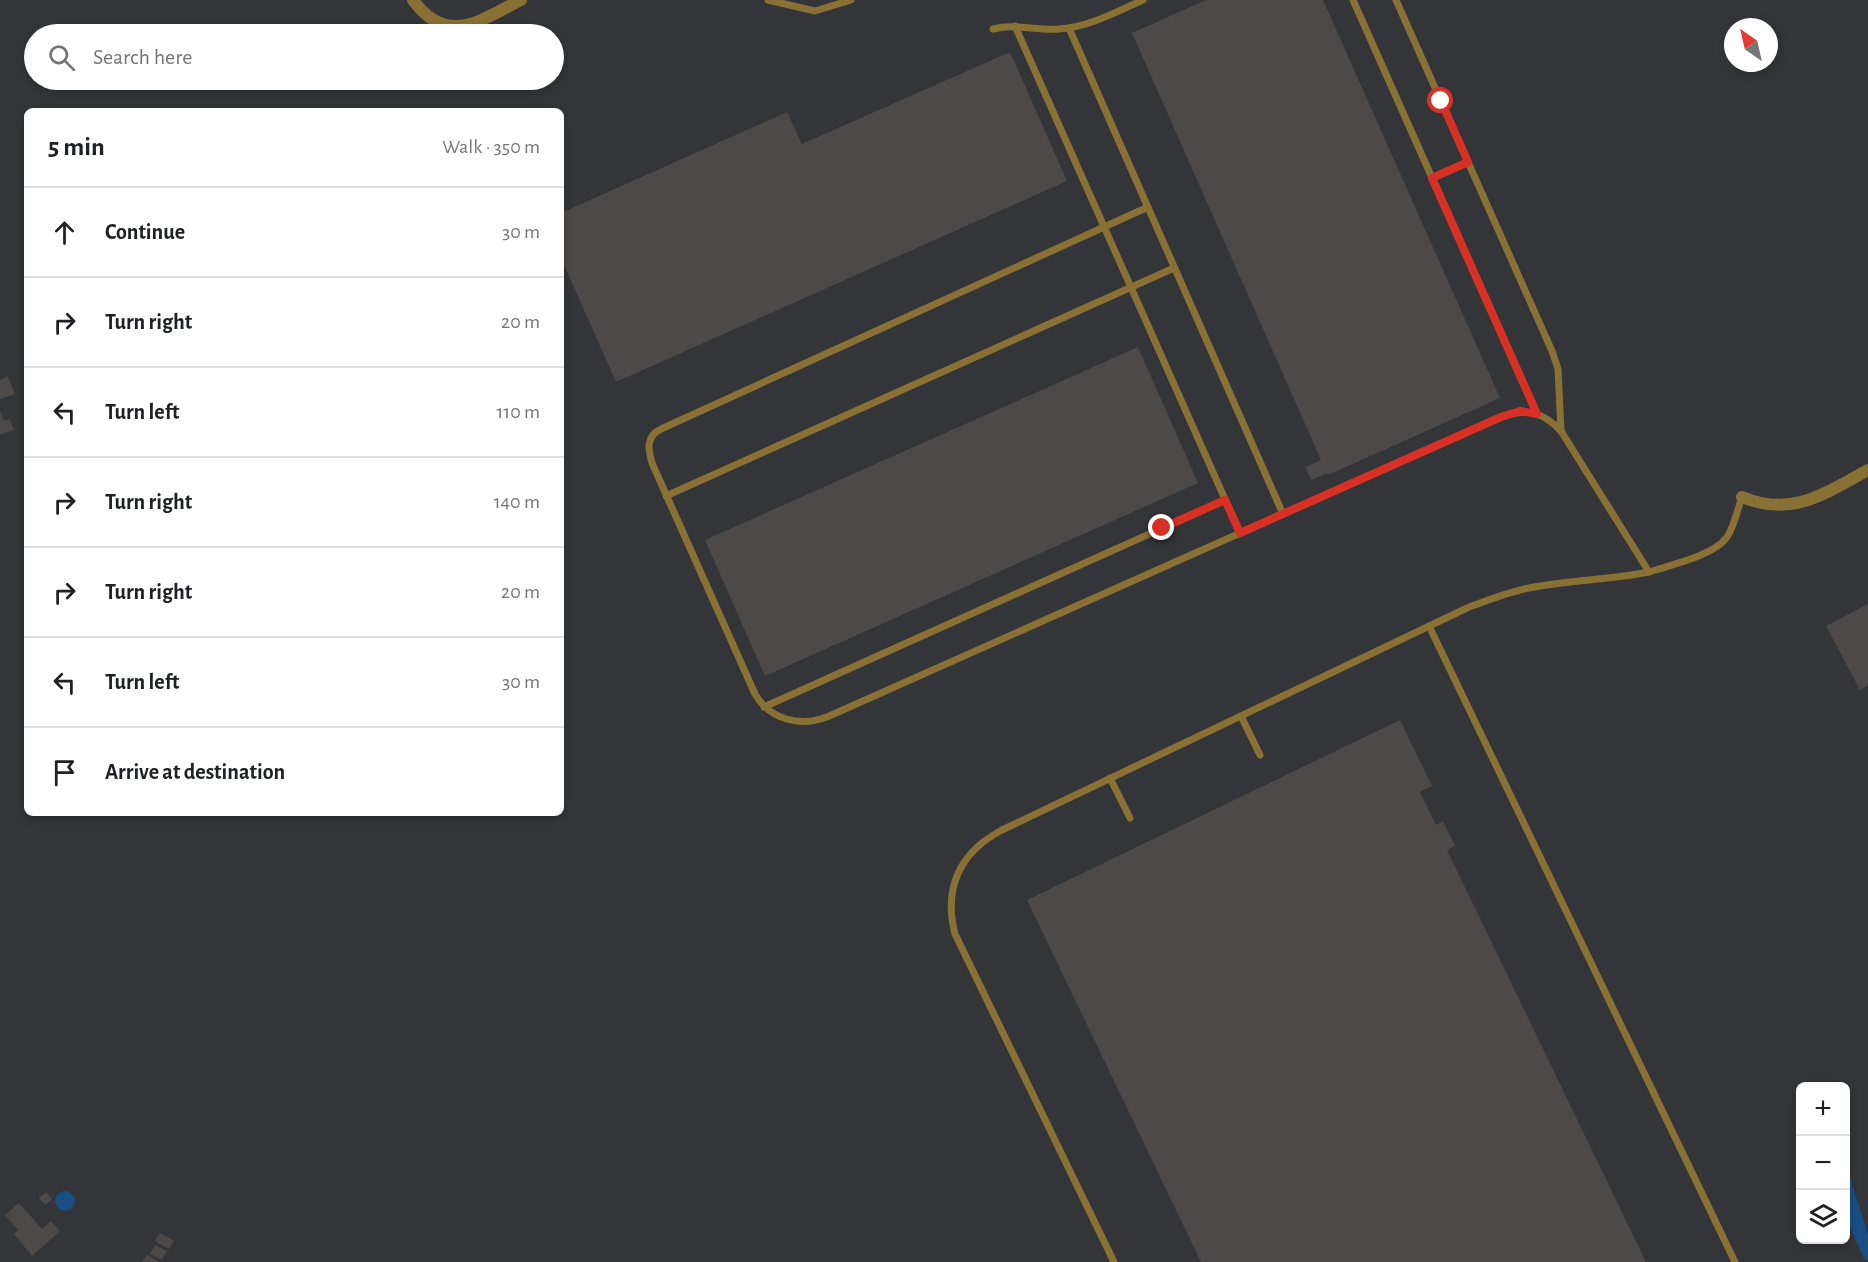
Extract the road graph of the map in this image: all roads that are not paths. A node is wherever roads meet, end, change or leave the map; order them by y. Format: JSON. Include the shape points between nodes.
{"nodes":[{"id":1,"x":413,"y":0,"type":"edge"},
{"id":2,"x":521,"y":0,"type":"edge"},
{"id":3,"x":768,"y":0,"type":"edge"},
{"id":4,"x":851,"y":0,"type":"edge"},
{"id":5,"x":1143,"y":0,"type":"edge"},
{"id":6,"x":1353,"y":0,"type":"edge"},
{"id":7,"x":1396,"y":0,"type":"edge"},
{"id":8,"x":445,"y":24,"type":"edge"},
{"id":9,"x":470,"y":24,"type":"edge"},
{"id":10,"x":1015,"y":26,"type":"junction"},
{"id":11,"x":1069,"y":28,"type":"junction"},
{"id":12,"x":993,"y":29,"type":"dead end"},
{"id":13,"x":1468,"y":162,"type":"junction"},
{"id":14,"x":1432,"y":178,"type":"junction"},
{"id":15,"x":1148,"y":207,"type":"junction"},
{"id":16,"x":1104,"y":227,"type":"junction"},
{"id":17,"x":1174,"y":268,"type":"junction"},
{"id":18,"x":1131,"y":287,"type":"junction"},
{"id":19,"x":1537,"y":414,"type":"junction"},
{"id":20,"x":1561,"y":431,"type":"junction"},
{"id":21,"x":1868,"y":470,"type":"edge"},
{"id":22,"x":666,"y":496,"type":"junction"},
{"id":23,"x":1742,"y":496,"type":"joint"},
{"id":24,"x":1225,"y":500,"type":"junction"},
{"id":25,"x":1283,"y":514,"type":"junction"},
{"id":26,"x":1240,"y":533,"type":"junction"},
{"id":27,"x":1649,"y":572,"type":"junction"},
{"id":28,"x":1429,"y":626,"type":"junction"},
{"id":29,"x":764,"y":707,"type":"junction"},
{"id":30,"x":1241,"y":716,"type":"junction"},
{"id":31,"x":1260,"y":755,"type":"dead end"},
{"id":32,"x":1110,"y":778,"type":"junction"},
{"id":33,"x":1130,"y":818,"type":"dead end"},
{"id":34,"x":1114,"y":1262,"type":"edge"},
{"id":35,"x":1736,"y":1262,"type":"edge"}],
"edges":[{"from":1,"to":8,"type":"street","via":[[425,15]]},
{"from":2,"to":9,"type":"street"},
{"from":3,"to":4,"type":"lane","via":[[815,11]]},
{"from":5,"to":11,"type":"lane"},
{"from":6,"to":14,"type":"lane"},
{"from":7,"to":13,"type":"lane"},
{"from":10,"to":11,"type":"lane"},
{"from":10,"to":12,"type":"lane"},
{"from":10,"to":16,"type":"lane"},
{"from":11,"to":15,"type":"lane"},
{"from":13,"to":14,"type":"lane"},
{"from":13,"to":20,"type":"lane","via":[[1556,362]]},
{"from":14,"to":19,"type":"lane"},
{"from":15,"to":16,"type":"lane"},
{"from":15,"to":17,"type":"lane"},
{"from":16,"to":18,"type":"lane"},
{"from":16,"to":22,"type":"lane","via":[[656,431],[648,451]]},
{"from":17,"to":18,"type":"lane"},
{"from":17,"to":25,"type":"lane"},
{"from":18,"to":22,"type":"lane"},
{"from":18,"to":24,"type":"lane"},
{"from":19,"to":20,"type":"lane"},
{"from":19,"to":25,"type":"lane","via":[[1520,411],[1501,417]]},
{"from":20,"to":27,"type":"lane"},
{"from":21,"to":23,"type":"street","via":[[1802,503],[1773,505]]},
{"from":22,"to":29,"type":"lane"},
{"from":23,"to":27,"type":"lane","via":[[1727,537],[1714,548]]},
{"from":24,"to":26,"type":"lane"},
{"from":24,"to":29,"type":"lane"},
{"from":25,"to":26,"type":"lane"},
{"from":26,"to":29,"type":"lane","via":[[827,717],[807,722],[790,720]]},
{"from":27,"to":28,"type":"lane","via":[[1506,593]]},
{"from":28,"to":30,"type":"lane"},
{"from":28,"to":35,"type":"lane"},
{"from":30,"to":31,"type":"lane"},
{"from":30,"to":32,"type":"lane"},
{"from":32,"to":33,"type":"lane"},
{"from":32,"to":34,"type":"lane","via":[[982,843],[961,868],[950,910],[955,934]]}]}
